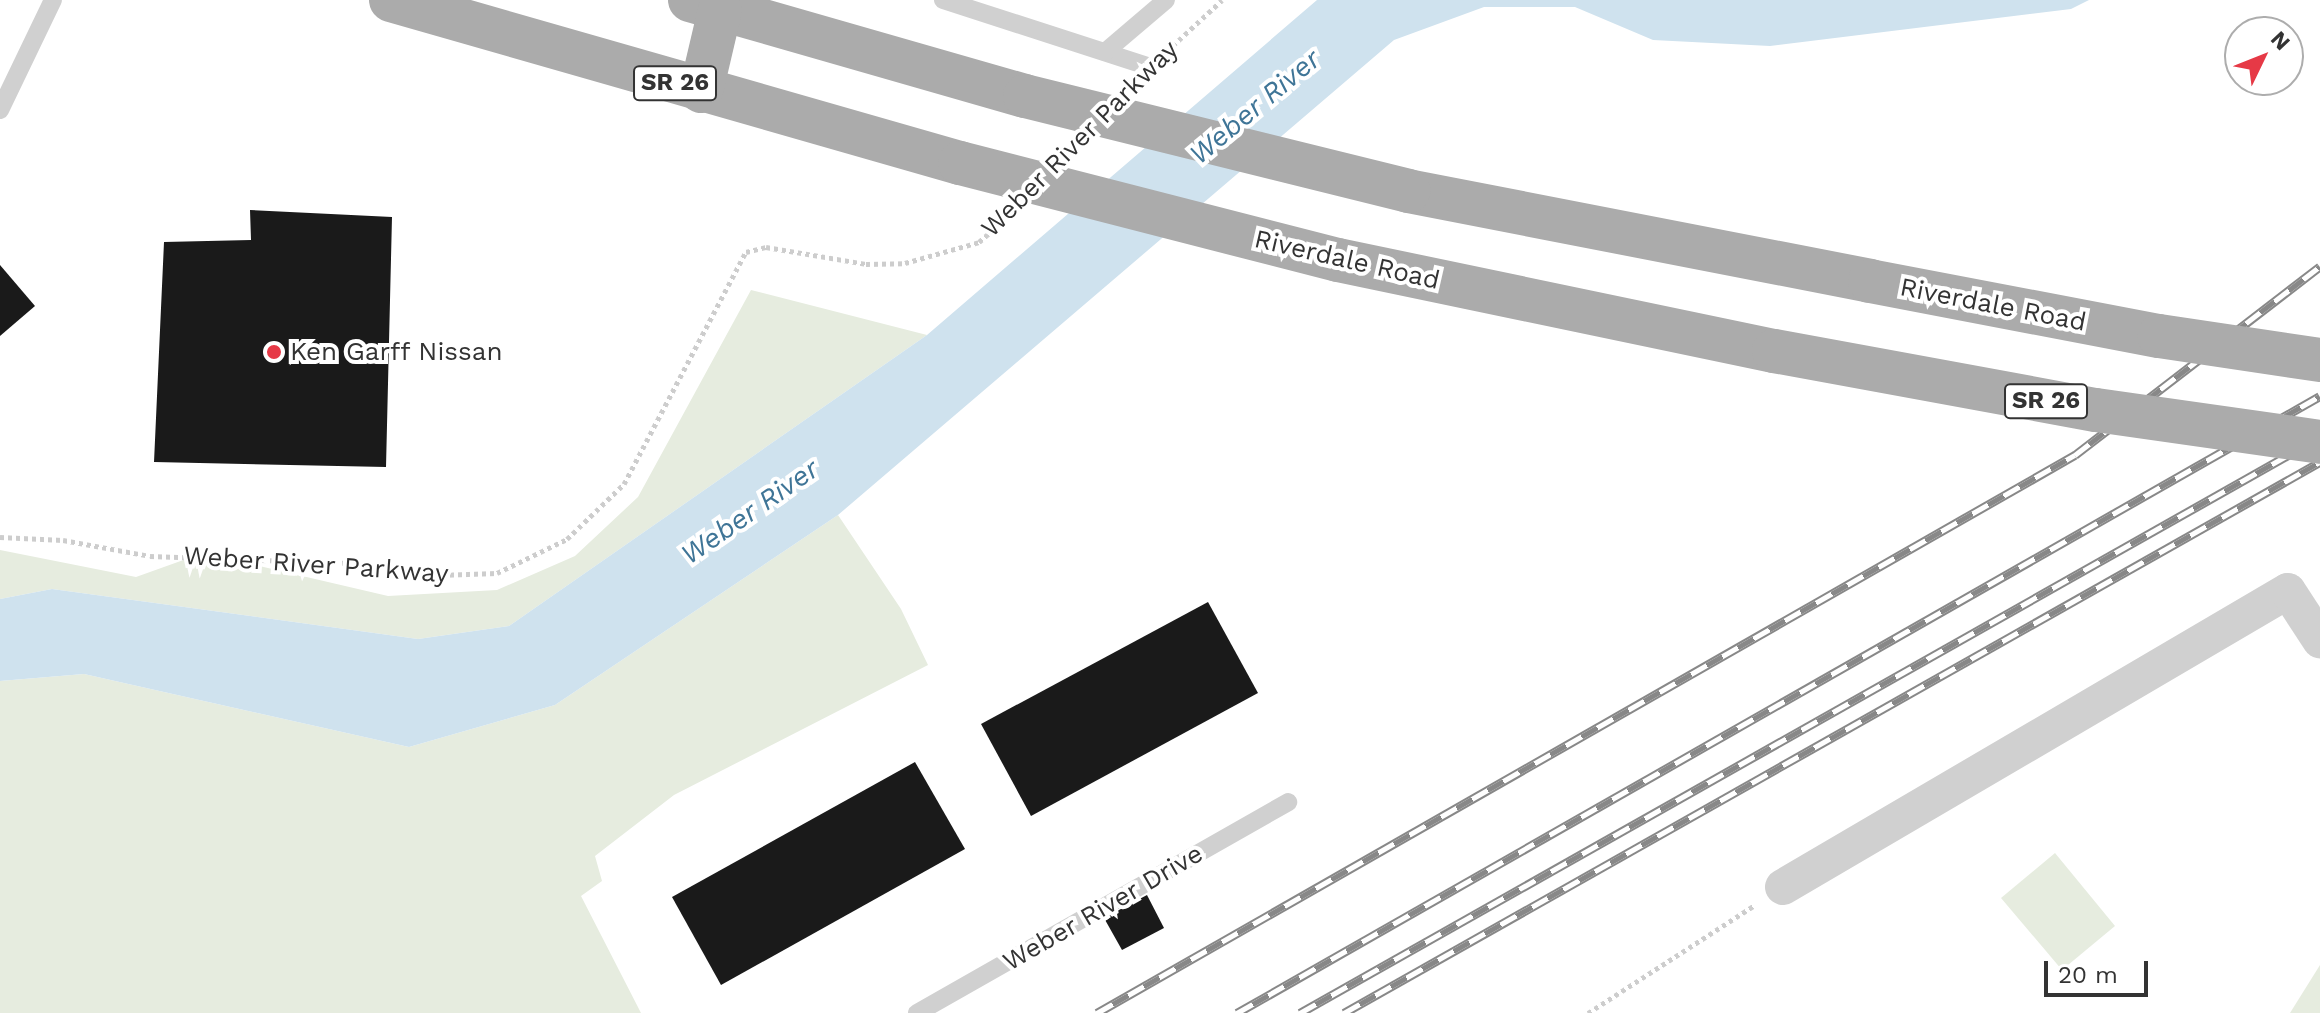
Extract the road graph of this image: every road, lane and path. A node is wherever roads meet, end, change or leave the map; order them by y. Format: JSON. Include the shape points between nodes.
{"nodes":[{"id":1,"x":53,"y":0,"type":"edge"},
{"id":2,"x":391,"y":0,"type":"edge"},
{"id":3,"x":943,"y":0,"type":"edge"},
{"id":4,"x":1166,"y":0,"type":"edge"},
{"id":5,"x":1222,"y":0,"type":"edge"},
{"id":6,"x":705,"y":5,"type":"edge"},
{"id":7,"x":1105,"y":52,"type":"junction"},
{"id":8,"x":1151,"y":67,"type":"joint"},
{"id":9,"x":701,"y":91,"type":"junction"},
{"id":10,"x":0,"y":110,"type":"edge"},
{"id":11,"x":1017,"y":208,"type":"dead end"},
{"id":12,"x":2320,"y":360,"type":"edge"},
{"id":13,"x":2320,"y":442,"type":"edge"},
{"id":14,"x":0,"y":537,"type":"edge"},
{"id":15,"x":2320,"y":640,"type":"edge"},
{"id":16,"x":1288,"y":802,"type":"dead end"},
{"id":17,"x":1783,"y":887,"type":"joint"},
{"id":18,"x":917,"y":1013,"type":"edge"},
{"id":19,"x":1588,"y":1013,"type":"edge"}],
"edges":[{"from":1,"to":10,"type":"lane"},
{"from":2,"to":9,"type":"main road","name":"Riverdale Road","number":"SR 26"},
{"from":3,"to":7,"type":"lane"},
{"from":4,"to":7,"type":"lane"},
{"from":5,"to":8,"type":"path","name":"Weber River Parkway"},
{"from":6,"to":9,"type":"main road"},
{"from":6,"to":12,"type":"main road","name":"Riverdale Road","bridge":true,"via":[[1025,96],[1408,191],[2159,336]]},
{"from":7,"to":8,"type":"lane"},
{"from":9,"to":13,"type":"main road","name":"Riverdale Road","number":"SR 26","bridge":true,"via":[[1338,260],[1774,351],[2096,410]]},
{"from":11,"to":14,"type":"path","name":"Weber River Parkway","via":[[979,242],[905,263],[866,264],[766,247],[746,252],[624,484],[567,539],[497,573],[410,576],[379,564],[150,556],[63,540]]},
{"from":15,"to":17,"type":"street","via":[[2288,591]]},
{"from":16,"to":18,"type":"lane","name":"Weber River Drive"},
{"from":17,"to":19,"type":"path"}]}
